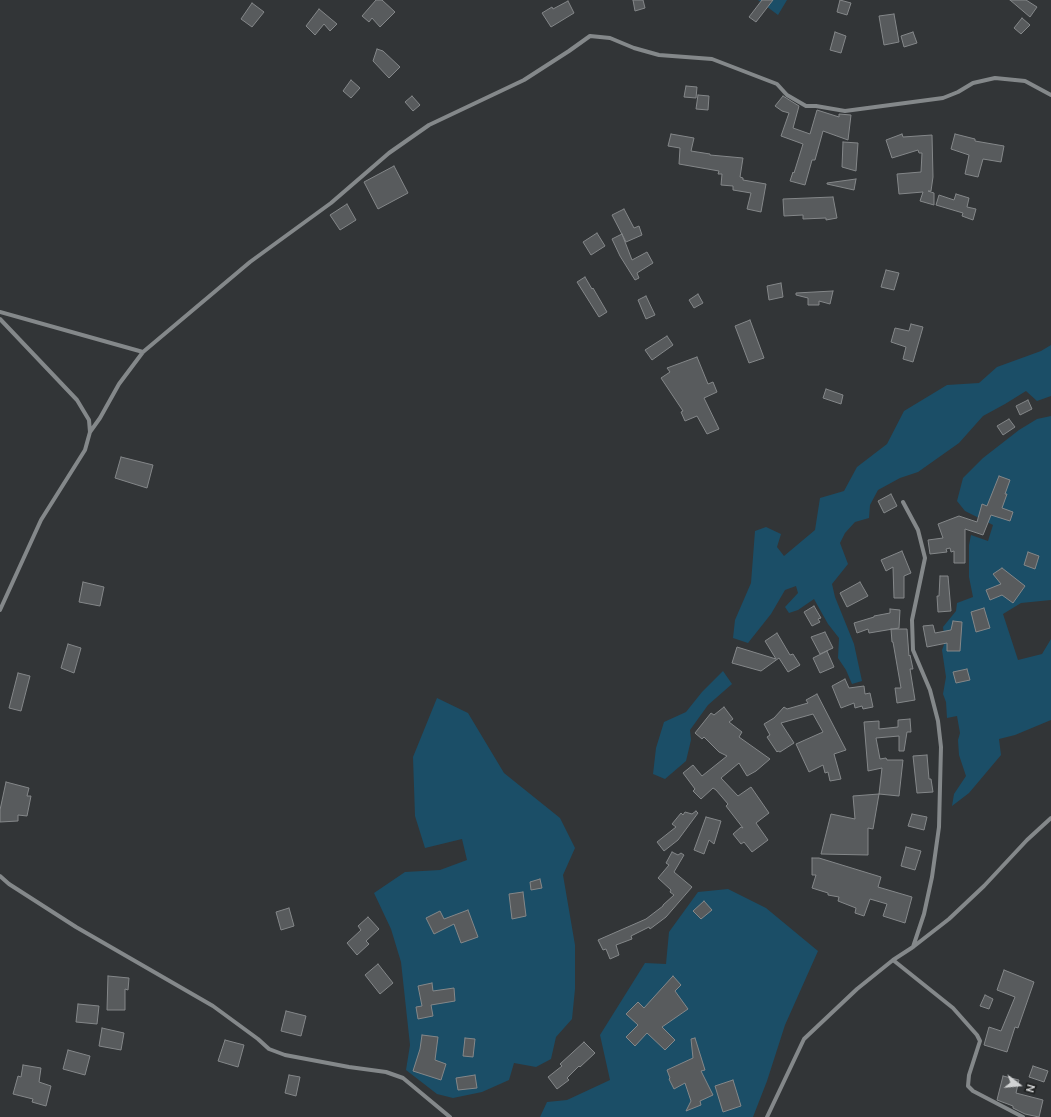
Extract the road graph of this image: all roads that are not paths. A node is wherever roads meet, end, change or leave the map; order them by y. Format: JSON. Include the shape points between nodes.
{"nodes":[{"id":1,"x":1051,"y":95,"type":"edge"},
{"id":2,"x":0,"y":312,"type":"edge"},
{"id":3,"x":0,"y":319,"type":"edge"},
{"id":4,"x":143,"y":352,"type":"junction"},
{"id":5,"x":90,"y":432,"type":"junction"},
{"id":6,"x":903,"y":502,"type":"dead end"},
{"id":7,"x":0,"y":610,"type":"edge"},
{"id":8,"x":1051,"y":818,"type":"edge"},
{"id":9,"x":0,"y":876,"type":"edge"},
{"id":10,"x":913,"y":947,"type":"junction"},
{"id":11,"x":893,"y":960,"type":"junction"},
{"id":12,"x":450,"y":1117,"type":"edge"},
{"id":13,"x":767,"y":1117,"type":"edge"},
{"id":14,"x":1023,"y":1117,"type":"edge"}],
"edges":[{"from":1,"to":4,"type":"street","via":[[1025,81],[994,78],[973,83],[943,98],[845,111],[806,106],[777,84],[712,59],[658,55],[610,38],[590,36],[524,80],[429,125],[389,153],[331,203],[239,272]]},
{"from":2,"to":4,"type":"street"},
{"from":3,"to":5,"type":"street","via":[[77,400],[88,420]]},
{"from":4,"to":5,"type":"street","via":[[119,384]]},
{"from":5,"to":7,"type":"street","via":[[85,450],[41,520]]},
{"from":6,"to":10,"type":"street","via":[[918,530],[925,558],[912,620],[913,650],[930,690],[941,747],[939,827],[932,877],[926,907]]},
{"from":8,"to":10,"type":"street","via":[[949,919]]},
{"from":9,"to":12,"type":"street","via":[[76,927],[213,1006],[269,1048],[285,1054],[386,1072],[404,1078]]},
{"from":10,"to":11,"type":"street"},
{"from":11,"to":13,"type":"street","via":[[857,989],[804,1039]]},
{"from":11,"to":14,"type":"street","via":[[953,1008],[977,1035],[980,1041],[968,1086]]}]}
